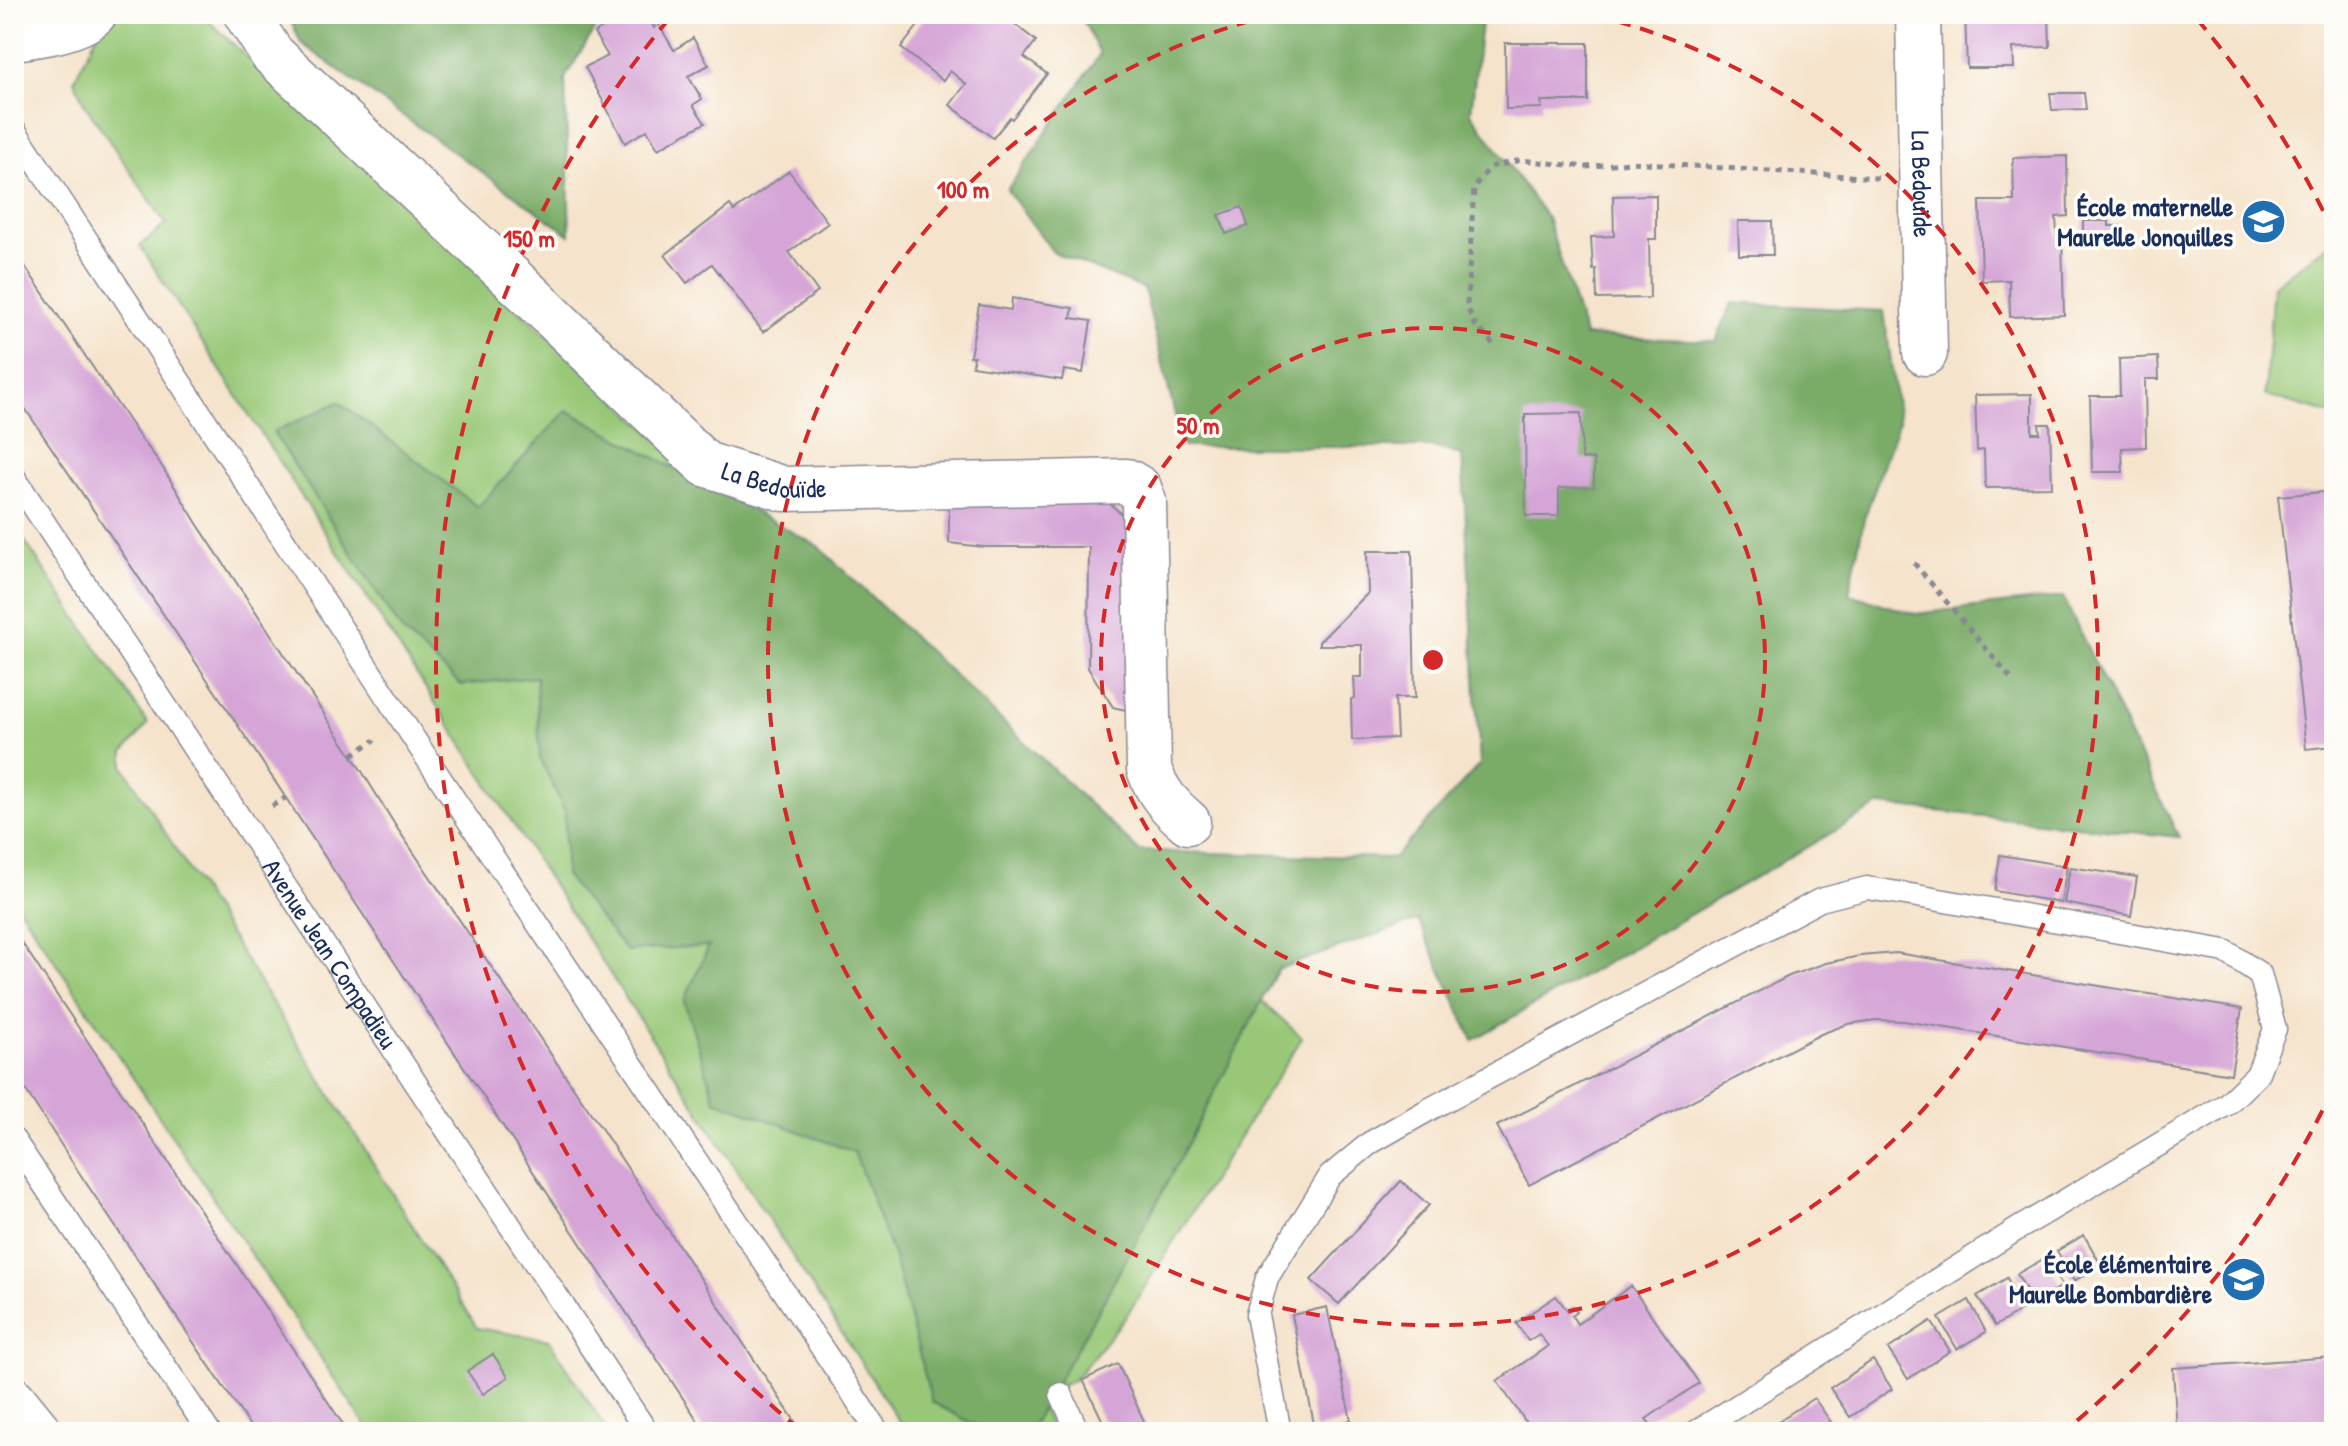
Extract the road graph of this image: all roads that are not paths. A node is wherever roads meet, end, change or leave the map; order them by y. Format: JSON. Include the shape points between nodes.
{"nodes":[{"id":1,"x":94,"y":14,"type":"edge"},
{"id":2,"x":246,"y":14,"type":"edge"},
{"id":3,"x":1918,"y":14,"type":"edge"},
{"id":4,"x":14,"y":38,"type":"edge"},
{"id":5,"x":14,"y":129,"type":"edge"},
{"id":6,"x":1925,"y":353,"type":"dead end"},
{"id":7,"x":14,"y":477,"type":"edge"},
{"id":8,"x":1188,"y":822,"type":"dead end"},
{"id":9,"x":14,"y":1140,"type":"edge"},
{"id":10,"x":1061,"y":1394,"type":"dead end"},
{"id":11,"x":14,"y":1400,"type":"edge"},
{"id":12,"x":40,"y":1432,"type":"edge"},
{"id":13,"x":209,"y":1432,"type":"edge"},
{"id":14,"x":647,"y":1432,"type":"edge"},
{"id":15,"x":878,"y":1432,"type":"edge"},
{"id":16,"x":1078,"y":1432,"type":"edge"},
{"id":17,"x":1280,"y":1432,"type":"edge"},
{"id":18,"x":1696,"y":1432,"type":"edge"}],
"edges":[{"from":1,"to":4,"type":"street","via":[[75,25]]},
{"from":2,"to":8,"type":"street","name":"La Bedouïde","via":[[272,54],[705,464],[784,489],[1127,481],[1139,488],[1144,502],[1149,769],[1156,787]]},
{"from":3,"to":6,"type":"street","name":"La Bedouïde"},
{"from":5,"to":15,"type":"lane"},
{"from":7,"to":14,"type":"lane","name":"Avenue Jean Compadieu"},
{"from":9,"to":13,"type":"lane"},
{"from":10,"to":16,"type":"lane"},
{"from":11,"to":12,"type":"street"},
{"from":17,"to":18,"type":"lane","via":[[1257,1315],[1267,1278],[1330,1176],[1370,1143],[1430,1109],[1820,900],[1867,888],[1917,896],[2225,951],[2260,974],[2275,1029],[2257,1075],[2227,1104]]}]}
